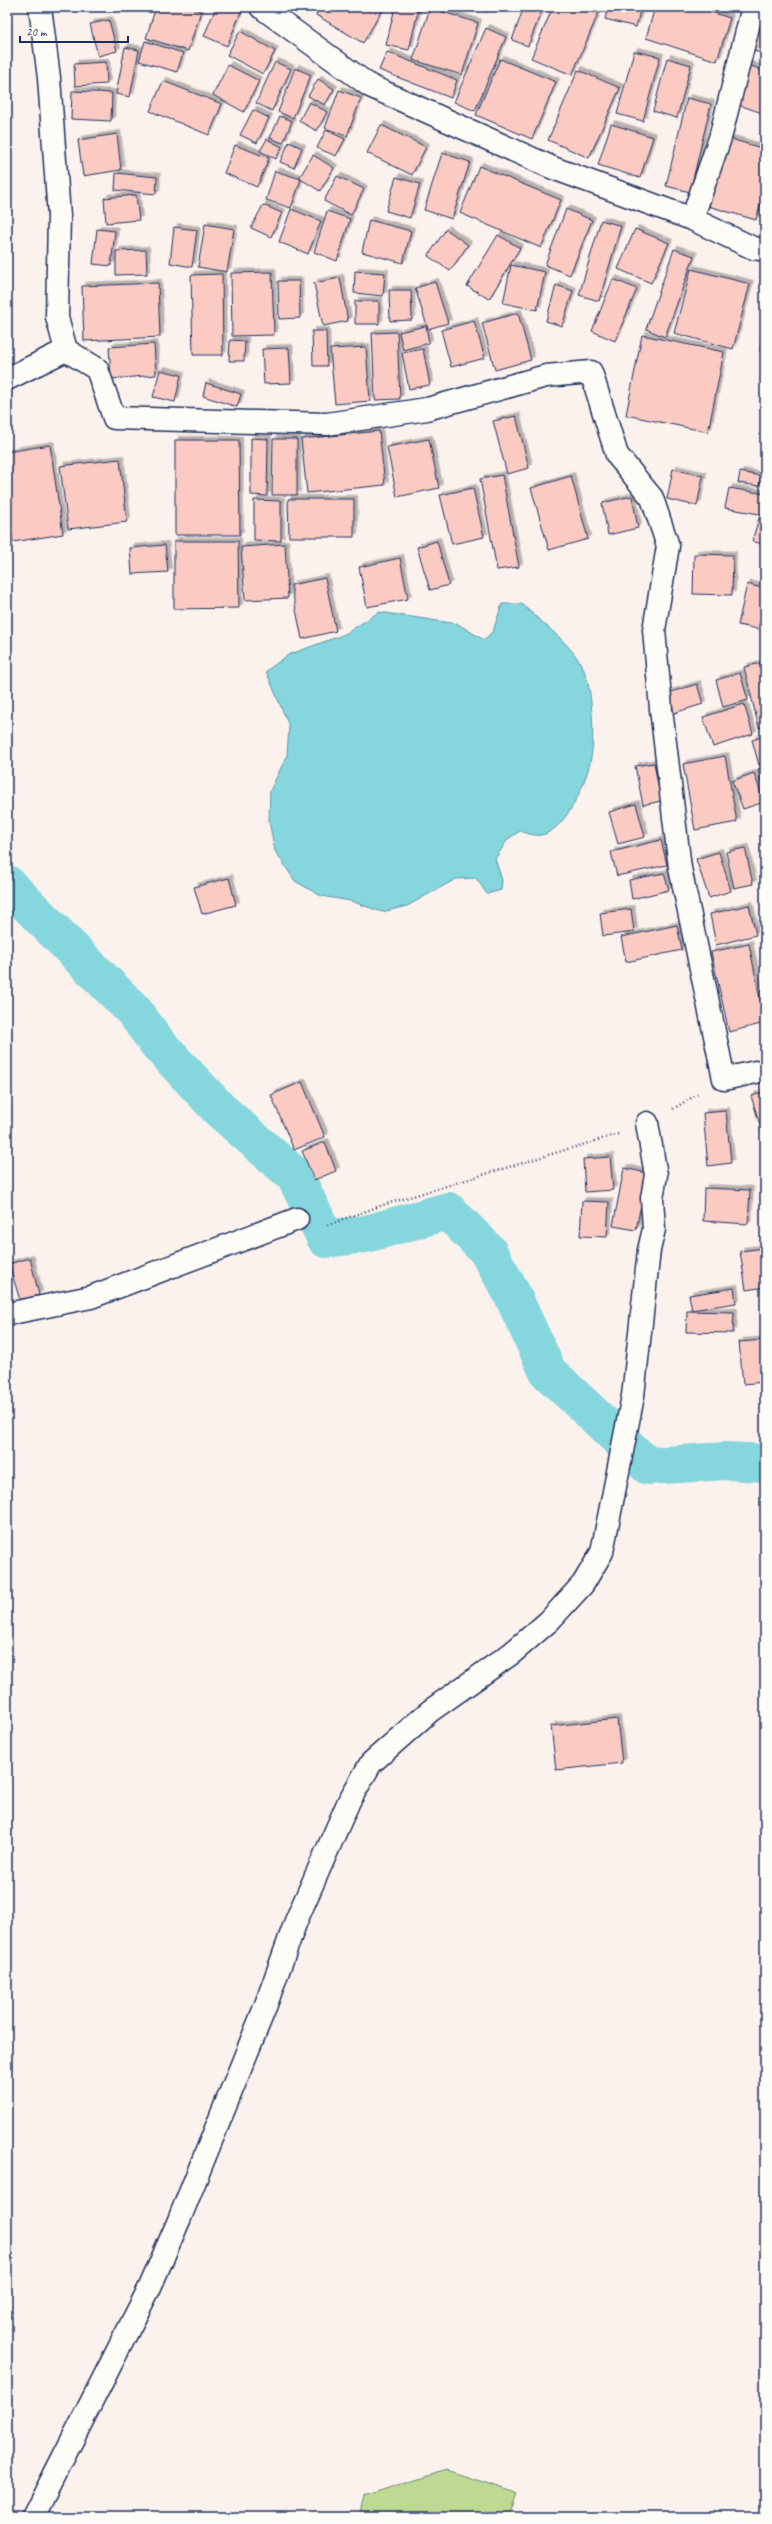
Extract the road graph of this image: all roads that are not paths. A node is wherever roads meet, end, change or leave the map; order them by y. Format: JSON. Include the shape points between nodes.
{"nodes":[{"id":1,"x":40,"y":7,"type":"edge"},
{"id":2,"x":261,"y":7,"type":"edge"},
{"id":3,"x":753,"y":7,"type":"edge"},
{"id":4,"x":692,"y":219,"type":"junction"},
{"id":5,"x":765,"y":250,"type":"edge"},
{"id":6,"x":66,"y":350,"type":"junction"},
{"id":7,"x":7,"y":379,"type":"edge"},
{"id":8,"x":765,"y":1070,"type":"edge"},
{"id":9,"x":647,"y":1123,"type":"road end"},
{"id":10,"x":297,"y":1219,"type":"dead end"},
{"id":11,"x":7,"y":1314,"type":"edge"},
{"id":12,"x":33,"y":2517,"type":"edge"}],
"edges":[{"from":1,"to":6,"type":"street","via":[[49,78],[59,216],[57,317]]},
{"from":2,"to":4,"type":"street","via":[[370,86],[553,168]]},
{"from":3,"to":4,"type":"street","via":[[720,138]]},
{"from":4,"to":5,"type":"street","via":[[753,248]]},
{"from":6,"to":7,"type":"street"},
{"from":6,"to":8,"type":"street","via":[[97,369],[114,418],[327,424],[427,409],[546,376],[591,372],[617,455],[652,498],[668,546],[654,630],[661,709],[680,868],[724,1079]]},
{"from":9,"to":12,"type":"street","via":[[656,1175],[652,1198],[654,1229],[649,1250],[633,1396],[602,1552],[583,1584],[549,1621],[512,1653],[464,1686],[396,1739],[371,1763],[349,1801],[317,1869],[223,2113],[153,2280]]},
{"from":10,"to":11,"type":"street","via":[[91,1297]]}]}
